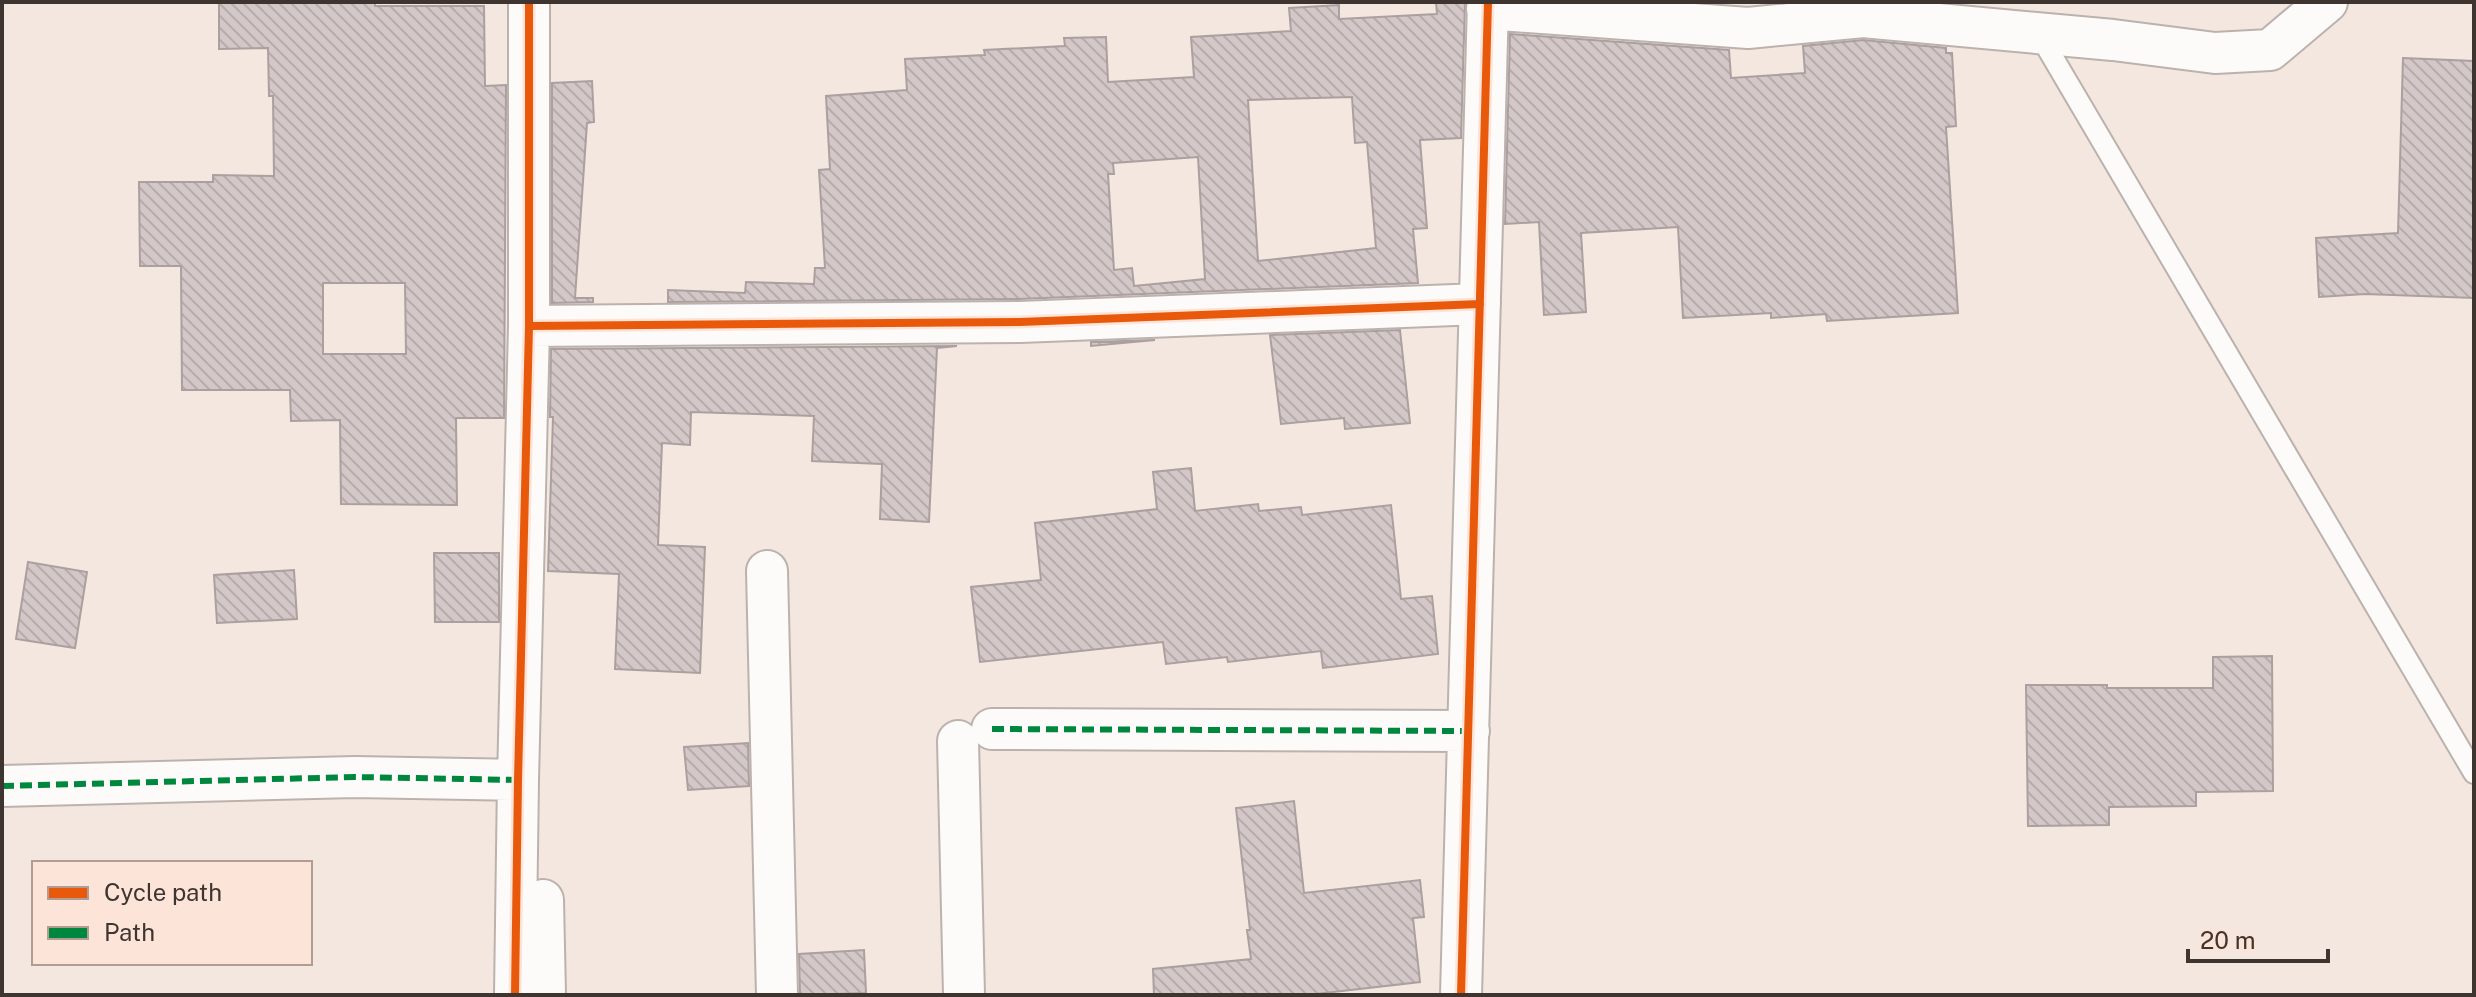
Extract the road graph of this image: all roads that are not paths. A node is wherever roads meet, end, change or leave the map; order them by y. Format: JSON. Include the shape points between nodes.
{"nodes":[{"id":1,"x":529,"y":2,"type":"edge"},
{"id":2,"x":2327,"y":2,"type":"edge"},
{"id":3,"x":1487,"y":5,"type":"edge"},
{"id":4,"x":2039,"y":34,"type":"junction"},
{"id":5,"x":1480,"y":304,"type":"junction"},
{"id":6,"x":529,"y":326,"type":"junction"},
{"id":7,"x":767,"y":571,"type":"dead end"},
{"id":8,"x":1469,"y":731,"type":"junction"},
{"id":9,"x":2474,"y":773,"type":"edge"},
{"id":10,"x":518,"y":780,"type":"junction"},
{"id":11,"x":2,"y":786,"type":"edge"},
{"id":12,"x":543,"y":900,"type":"dead end"},
{"id":13,"x":515,"y":995,"type":"edge"},
{"id":14,"x":545,"y":995,"type":"edge"},
{"id":15,"x":777,"y":995,"type":"edge"},
{"id":16,"x":964,"y":995,"type":"edge"},
{"id":17,"x":1461,"y":995,"type":"edge"}],
"edges":[{"from":1,"to":6,"type":"street"},
{"from":2,"to":4,"type":"street","via":[[2270,50],[2215,53]]},
{"from":3,"to":4,"type":"street","via":[[1748,28],[1863,17]]},
{"from":3,"to":5,"type":"street"},
{"from":4,"to":9,"type":"lane"},
{"from":5,"to":6,"type":"street","via":[[1020,322]]},
{"from":5,"to":8,"type":"street"},
{"from":6,"to":10,"type":"street"},
{"from":7,"to":15,"type":"street"},
{"from":8,"to":16,"type":"street","via":[[975,735]]},
{"from":8,"to":17,"type":"street"},
{"from":10,"to":11,"type":"street","via":[[355,777]]},
{"from":10,"to":13,"type":"street"},
{"from":12,"to":14,"type":"street"}]}
